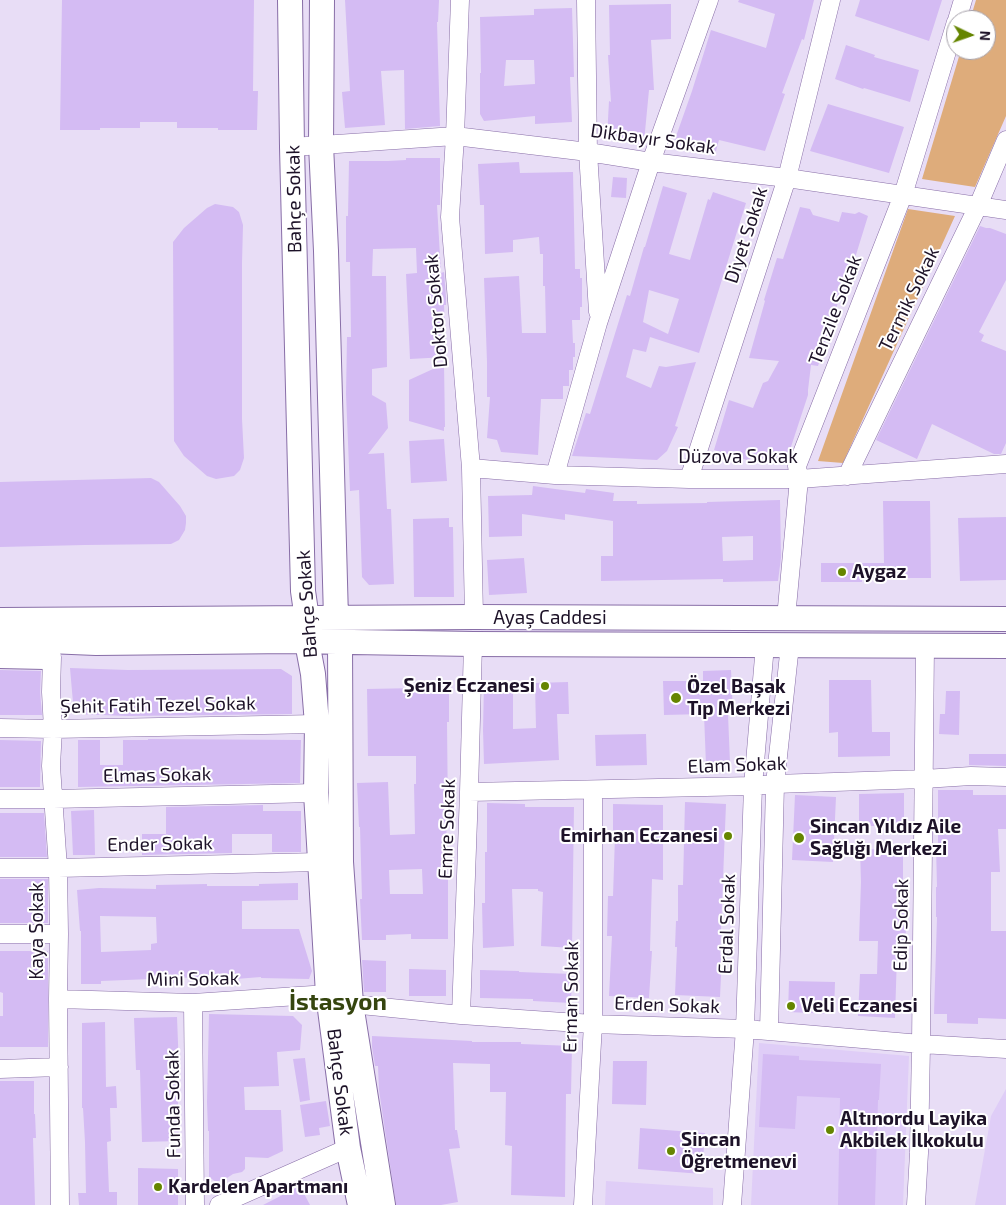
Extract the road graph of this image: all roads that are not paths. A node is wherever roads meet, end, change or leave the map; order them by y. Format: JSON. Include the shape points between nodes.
{"nodes":[{"id":1,"x":290,"y":0,"type":"edge"},
{"id":2,"x":322,"y":0,"type":"edge"},
{"id":3,"x":460,"y":0,"type":"edge"},
{"id":4,"x":586,"y":0,"type":"edge"},
{"id":5,"x":709,"y":0,"type":"edge"},
{"id":6,"x":832,"y":0,"type":"edge"},
{"id":7,"x":946,"y":54,"type":"edge"},
{"id":8,"x":455,"y":136,"type":"junction"},
{"id":9,"x":1006,"y":140,"type":"edge"},
{"id":10,"x":321,"y":145,"type":"junction"},
{"id":11,"x":292,"y":147,"type":"junction"},
{"id":12,"x":588,"y":152,"type":"junction"},
{"id":13,"x":651,"y":162,"type":"junction"},
{"id":14,"x":787,"y":178,"type":"junction"},
{"id":15,"x":903,"y":195,"type":"junction"},
{"id":16,"x":978,"y":206,"type":"junction"},
{"id":17,"x":1006,"y":210,"type":"edge"},
{"id":18,"x":598,"y":322,"type":"junction"},
{"id":19,"x":1006,"y":464,"type":"edge"},
{"id":20,"x":471,"y":468,"type":"junction"},
{"id":21,"x":555,"y":475,"type":"junction"},
{"id":22,"x":847,"y":476,"type":"junction"},
{"id":23,"x":689,"y":479,"type":"junction"},
{"id":24,"x":799,"y":479,"type":"junction"},
{"id":25,"x":0,"y":606,"type":"edge"},
{"id":26,"x":307,"y":618,"type":"junction"},
{"id":27,"x":336,"y":618,"type":"junction"},
{"id":28,"x":474,"y":618,"type":"junction"},
{"id":29,"x":786,"y":618,"type":"junction"},
{"id":30,"x":1006,"y":619,"type":"edge"},
{"id":31,"x":0,"y":620,"type":"edge"},
{"id":32,"x":96,"y":632,"type":"junction"},
{"id":33,"x":0,"y":639,"type":"edge"},
{"id":34,"x":307,"y":642,"type":"junction"},
{"id":35,"x":340,"y":642,"type":"junction"},
{"id":36,"x":472,"y":644,"type":"junction"},
{"id":37,"x":764,"y":645,"type":"junction"},
{"id":38,"x":790,"y":645,"type":"junction"},
{"id":39,"x":925,"y":646,"type":"junction"},
{"id":40,"x":1006,"y":646,"type":"edge"},
{"id":41,"x":0,"y":656,"type":"edge"},
{"id":42,"x":52,"y":657,"type":"junction"},
{"id":43,"x":317,"y":724,"type":"junction"},
{"id":44,"x":0,"y":728,"type":"edge"},
{"id":45,"x":53,"y":729,"type":"junction"},
{"id":46,"x":1006,"y":777,"type":"edge"},
{"id":47,"x":924,"y":779,"type":"junction"},
{"id":48,"x":775,"y":784,"type":"junction"},
{"id":49,"x":754,"y":786,"type":"junction"},
{"id":50,"x":593,"y":790,"type":"junction"},
{"id":51,"x":469,"y":792,"type":"junction"},
{"id":52,"x":316,"y":793,"type":"junction"},
{"id":53,"x":0,"y":798,"type":"edge"},
{"id":54,"x":53,"y":799,"type":"junction"},
{"id":55,"x":320,"y":862,"type":"junction"},
{"id":56,"x":0,"y":868,"type":"edge"},
{"id":57,"x":58,"y":868,"type":"junction"},
{"id":58,"x":0,"y":934,"type":"edge"},
{"id":59,"x":59,"y":934,"type":"junction"},
{"id":60,"x":328,"y":994,"type":"junction"},
{"id":61,"x":58,"y":999,"type":"junction"},
{"id":62,"x":193,"y":1002,"type":"junction"},
{"id":63,"x":351,"y":1004,"type":"junction"},
{"id":64,"x":461,"y":1015,"type":"junction"},
{"id":65,"x":593,"y":1024,"type":"junction"},
{"id":66,"x":745,"y":1029,"type":"junction"},
{"id":67,"x":769,"y":1031,"type":"junction"},
{"id":68,"x":921,"y":1044,"type":"junction"},
{"id":69,"x":1006,"y":1049,"type":"edge"},
{"id":70,"x":58,"y":1067,"type":"junction"},
{"id":71,"x":0,"y":1070,"type":"edge"},
{"id":72,"x":348,"y":1148,"type":"junction"},
{"id":73,"x":60,"y":1205,"type":"edge"},
{"id":74,"x":195,"y":1205,"type":"edge"},
{"id":75,"x":219,"y":1205,"type":"edge"},
{"id":76,"x":360,"y":1205,"type":"edge"},
{"id":77,"x":384,"y":1205,"type":"edge"},
{"id":78,"x":583,"y":1205,"type":"edge"},
{"id":79,"x":732,"y":1205,"type":"edge"},
{"id":80,"x":916,"y":1205,"type":"edge"}],
"edges":[{"from":1,"to":11,"type":"street","name":"Bahçe Sokak"},
{"from":2,"to":10,"type":"street","name":"Bahçe Sokak"},
{"from":3,"to":8,"type":"street","name":"Doktor Sokak"},
{"from":4,"to":12,"type":"street"},
{"from":5,"to":13,"type":"street"},
{"from":6,"to":14,"type":"street","name":"Diyet Sokak"},
{"from":7,"to":15,"type":"street","name":"Tenzile Sokak"},
{"from":8,"to":10,"type":"street","name":"Dikbayır Sokak"},
{"from":8,"to":12,"type":"street","name":"Dikbayır Sokak"},
{"from":8,"to":20,"type":"street","name":"Doktor Sokak","via":[[450,217]]},
{"from":9,"to":16,"type":"street","name":"Termik Sokak"},
{"from":10,"to":11,"type":"street","name":"Dikbayır Sokak"},
{"from":10,"to":27,"type":"street","name":"Bahçe Sokak"},
{"from":11,"to":26,"type":"street","name":"Bahçe Sokak","via":[[303,591]]},
{"from":12,"to":13,"type":"street","name":"Dikbayır Sokak"},
{"from":12,"to":18,"type":"street"},
{"from":13,"to":14,"type":"street","name":"Dikbayır Sokak"},
{"from":13,"to":18,"type":"street"},
{"from":14,"to":15,"type":"street","name":"Dikbayır Sokak"},
{"from":14,"to":23,"type":"street","name":"Diyet Sokak"},
{"from":15,"to":16,"type":"street","name":"Dikbayır Sokak"},
{"from":15,"to":24,"type":"street","name":"Tenzile Sokak","via":[[796,466]]},
{"from":16,"to":17,"type":"street","name":"Dikbayır Sokak"},
{"from":16,"to":22,"type":"street","name":"Termik Sokak"},
{"from":18,"to":21,"type":"street"},
{"from":19,"to":22,"type":"street","name":"Düzova Sokak"},
{"from":20,"to":21,"type":"street","name":"Düzova Sokak"},
{"from":20,"to":28,"type":"street","name":"Doktor Sokak"},
{"from":21,"to":23,"type":"street","name":"Düzova Sokak"},
{"from":22,"to":24,"type":"street","name":"Düzova Sokak"},
{"from":23,"to":24,"type":"street","name":"Düzova Sokak"},
{"from":24,"to":29,"type":"street","name":"Tenzile Sokak"},
{"from":25,"to":32,"type":"street","via":[[68,612]]},
{"from":26,"to":27,"type":"street","name":"Ayaş Caddesi"},
{"from":26,"to":32,"type":"street","name":"Ayaş Caddesi"},
{"from":26,"to":34,"type":"street","name":"Bahçe Sokak"},
{"from":27,"to":28,"type":"street","name":"Ayaş Caddesi"},
{"from":27,"to":35,"type":"street","name":"Bahçe Sokak"},
{"from":28,"to":29,"type":"street","name":"Ayaş Caddesi"},
{"from":29,"to":30,"type":"street","name":"Ayaş Caddesi"},
{"from":31,"to":32,"type":"street"},
{"from":32,"to":33,"type":"street"},
{"from":32,"to":34,"type":"street","name":"Ayaş Caddesi"},
{"from":32,"to":42,"type":"street","via":[[78,654]]},
{"from":34,"to":35,"type":"street","name":"Ayaş Caddesi"},
{"from":34,"to":43,"type":"street","name":"Bahçe Sokak"},
{"from":35,"to":36,"type":"street","name":"Ayaş Caddesi"},
{"from":35,"to":63,"type":"street","name":"Bahçe Sokak","via":[[341,862]]},
{"from":36,"to":37,"type":"street","name":"Ayaş Caddesi"},
{"from":36,"to":51,"type":"street","name":"Emre Sokak"},
{"from":37,"to":38,"type":"street","name":"Ayaş Caddesi"},
{"from":37,"to":49,"type":"street","name":"Erdal Sokak"},
{"from":38,"to":39,"type":"street","name":"Ayaş Caddesi"},
{"from":38,"to":48,"type":"street"},
{"from":39,"to":40,"type":"street","name":"Ayaş Caddesi"},
{"from":39,"to":47,"type":"street","name":"Edip Sokak"},
{"from":41,"to":42,"type":"street"},
{"from":42,"to":45,"type":"street","name":"Kaya Sokak"},
{"from":43,"to":45,"type":"street","name":"Şehit Fatih Tezel Sokak"},
{"from":43,"to":52,"type":"street","name":"Bahçe Sokak"},
{"from":44,"to":45,"type":"street","name":"Şehit Fatih Tezel Sokak"},
{"from":45,"to":54,"type":"street","name":"Kaya Sokak"},
{"from":46,"to":47,"type":"street","name":"Elam Sokak"},
{"from":47,"to":48,"type":"street","name":"Elam Sokak"},
{"from":47,"to":68,"type":"street","name":"Edip Sokak"},
{"from":48,"to":49,"type":"street","name":"Elam Sokak"},
{"from":48,"to":67,"type":"street"},
{"from":49,"to":50,"type":"street","name":"Elam Sokak"},
{"from":49,"to":66,"type":"street","name":"Erdal Sokak"},
{"from":50,"to":51,"type":"street","name":"Elam Sokak"},
{"from":50,"to":65,"type":"street","name":"Erman Sokak"},
{"from":51,"to":64,"type":"street","name":"Emre Sokak"},
{"from":52,"to":54,"type":"street","name":"Elmas Sokak"},
{"from":52,"to":55,"type":"street","name":"Bahçe Sokak"},
{"from":53,"to":54,"type":"street","name":"Elmas Sokak"},
{"from":54,"to":57,"type":"street","name":"Kaya Sokak"},
{"from":55,"to":57,"type":"street","name":"Ender Sokak"},
{"from":55,"to":60,"type":"street","name":"Bahçe Sokak"},
{"from":56,"to":57,"type":"street","name":"Ender Sokak"},
{"from":57,"to":59,"type":"street","name":"Kaya Sokak"},
{"from":58,"to":59,"type":"street"},
{"from":59,"to":61,"type":"street","name":"Kaya Sokak"},
{"from":60,"to":62,"type":"street","name":"Mini Sokak"},
{"from":60,"to":63,"type":"street","name":"Erden Sokak"},
{"from":60,"to":72,"type":"street","name":"Bahçe Sokak"},
{"from":61,"to":62,"type":"street","name":"Mini Sokak"},
{"from":61,"to":70,"type":"street","name":"Kaya Sokak"},
{"from":62,"to":74,"type":"street","name":"Funda Sokak"},
{"from":63,"to":64,"type":"street","name":"Erden Sokak"},
{"from":63,"to":77,"type":"street","name":"Bahçe Sokak"},
{"from":64,"to":65,"type":"street","name":"Erden Sokak"},
{"from":65,"to":66,"type":"street","name":"Erden Sokak"},
{"from":65,"to":78,"type":"street","name":"Erman Sokak"},
{"from":66,"to":67,"type":"street","name":"Erden Sokak"},
{"from":66,"to":79,"type":"street","name":"Erdal Sokak"},
{"from":67,"to":68,"type":"street","name":"Erden Sokak"},
{"from":68,"to":69,"type":"street","name":"Erden Sokak"},
{"from":68,"to":80,"type":"street","name":"Edip Sokak"},
{"from":70,"to":71,"type":"street"},
{"from":70,"to":73,"type":"street","name":"Kaya Sokak"},
{"from":72,"to":75,"type":"street"},
{"from":72,"to":76,"type":"street","name":"Bahçe Sokak"}]}
